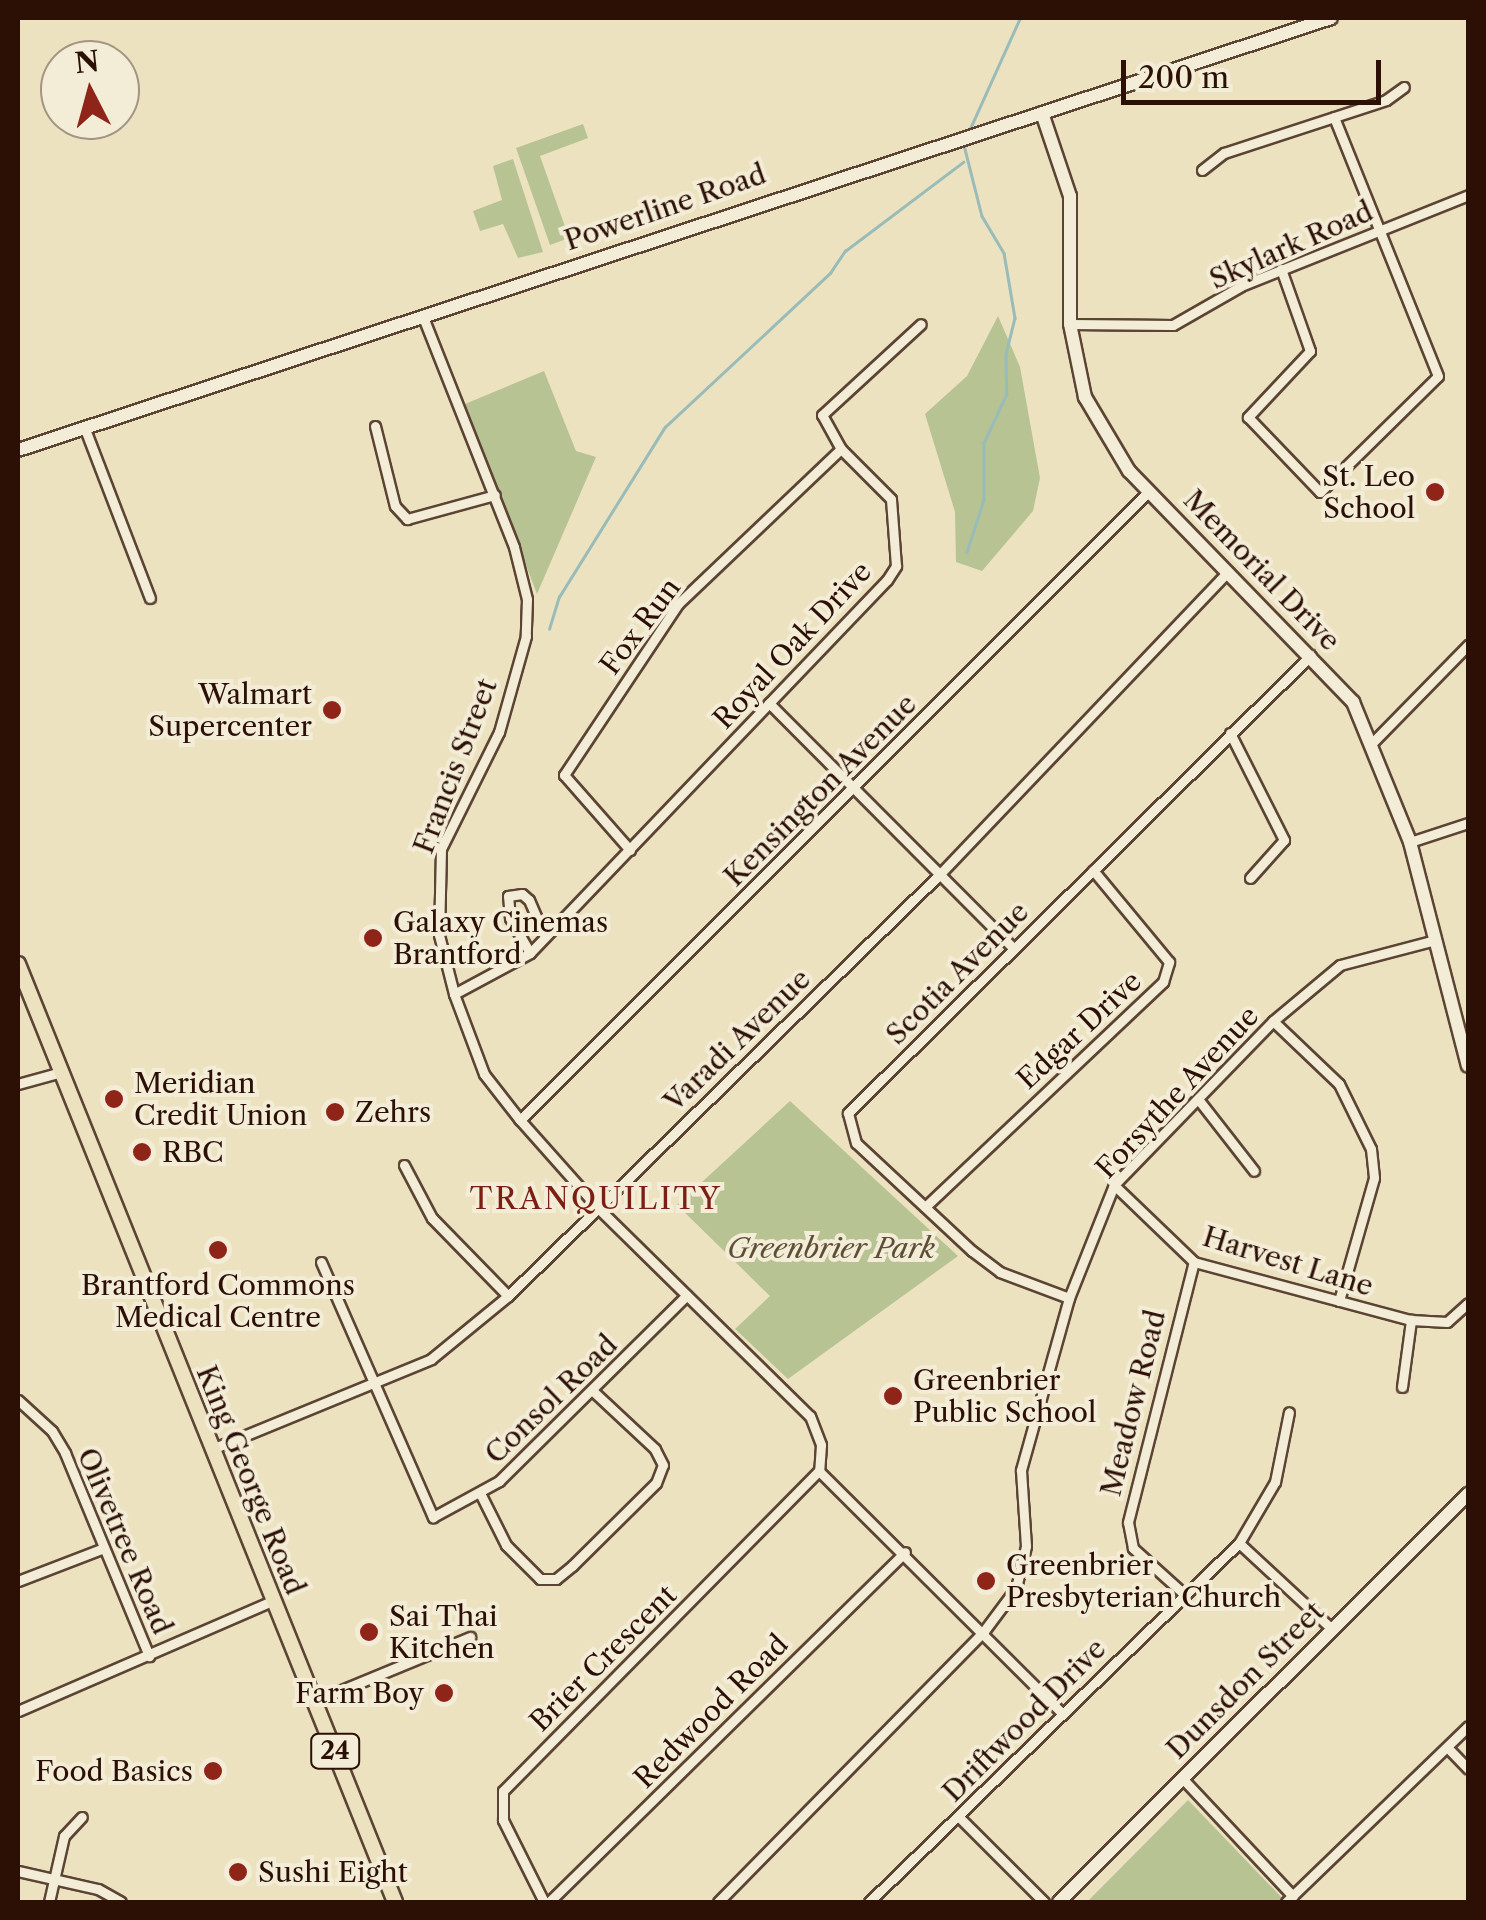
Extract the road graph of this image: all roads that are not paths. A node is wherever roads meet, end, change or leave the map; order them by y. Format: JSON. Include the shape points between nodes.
{"nodes":[{"id":1,"x":1331,"y":18,"type":"edge"},
{"id":2,"x":1404,"y":86,"type":"dead end"},
{"id":3,"x":1042,"y":113,"type":"junction"},
{"id":4,"x":1334,"y":117,"type":"junction"},
{"id":5,"x":1202,"y":170,"type":"dead end"},
{"id":6,"x":1468,"y":195,"type":"edge"},
{"id":7,"x":1380,"y":228,"type":"junction"},
{"id":8,"x":1282,"y":269,"type":"junction"},
{"id":9,"x":423,"y":316,"type":"junction"},
{"id":10,"x":921,"y":324,"type":"dead end"},
{"id":11,"x":1070,"y":324,"type":"junction"},
{"id":12,"x":375,"y":426,"type":"dead end"},
{"id":13,"x":85,"y":429,"type":"junction"},
{"id":14,"x":842,"y":448,"type":"junction"},
{"id":15,"x":18,"y":450,"type":"edge"},
{"id":16,"x":1150,"y":491,"type":"junction"},
{"id":17,"x":495,"y":495,"type":"junction"},
{"id":18,"x":1228,"y":571,"type":"junction"},
{"id":19,"x":150,"y":598,"type":"dead end"},
{"id":20,"x":1468,"y":645,"type":"edge"},
{"id":21,"x":1311,"y":655,"type":"junction"},
{"id":22,"x":769,"y":703,"type":"junction"},
{"id":23,"x":1230,"y":733,"type":"junction"},
{"id":24,"x":1373,"y":742,"type":"junction"},
{"id":25,"x":853,"y":789,"type":"junction"},
{"id":26,"x":1468,"y":823,"type":"edge"},
{"id":27,"x":1410,"y":842,"type":"junction"},
{"id":28,"x":630,"y":850,"type":"junction"},
{"id":29,"x":1093,"y":870,"type":"junction"},
{"id":30,"x":939,"y":876,"type":"junction"},
{"id":31,"x":1250,"y":878,"type":"dead end"},
{"id":32,"x":545,"y":937,"type":"junction"},
{"id":33,"x":1436,"y":940,"type":"junction"},
{"id":34,"x":1013,"y":948,"type":"junction"},
{"id":35,"x":530,"y":953,"type":"junction"},
{"id":36,"x":18,"y":964,"type":"edge"},
{"id":37,"x":454,"y":994,"type":"junction"},
{"id":38,"x":1272,"y":1021,"type":"junction"},
{"id":39,"x":1468,"y":1066,"type":"edge"},
{"id":40,"x":58,"y":1073,"type":"junction"},
{"id":41,"x":18,"y":1084,"type":"edge"},
{"id":42,"x":1198,"y":1100,"type":"junction"},
{"id":43,"x":520,"y":1120,"type":"junction"},
{"id":44,"x":404,"y":1166,"type":"dead end"},
{"id":45,"x":1254,"y":1171,"type":"dead end"},
{"id":46,"x":1114,"y":1184,"type":"junction"},
{"id":47,"x":925,"y":1207,"type":"junction"},
{"id":48,"x":598,"y":1208,"type":"junction"},
{"id":49,"x":321,"y":1262,"type":"dead end"},
{"id":50,"x":1194,"y":1262,"type":"junction"},
{"id":51,"x":687,"y":1295,"type":"junction"},
{"id":52,"x":508,"y":1296,"type":"junction"},
{"id":53,"x":1069,"y":1298,"type":"junction"},
{"id":54,"x":1339,"y":1300,"type":"junction"},
{"id":55,"x":1468,"y":1304,"type":"edge"},
{"id":56,"x":1411,"y":1320,"type":"junction"},
{"id":57,"x":372,"y":1384,"type":"junction"},
{"id":58,"x":1402,"y":1388,"type":"dead end"},
{"id":59,"x":594,"y":1393,"type":"junction"},
{"id":60,"x":18,"y":1400,"type":"edge"},
{"id":61,"x":1289,"y":1412,"type":"dead end"},
{"id":62,"x":212,"y":1449,"type":"junction"},
{"id":63,"x":820,"y":1471,"type":"junction"},
{"id":64,"x":480,"y":1493,"type":"junction"},
{"id":65,"x":1468,"y":1494,"type":"edge"},
{"id":66,"x":1239,"y":1543,"type":"junction"},
{"id":67,"x":104,"y":1548,"type":"junction"},
{"id":68,"x":904,"y":1552,"type":"junction"},
{"id":69,"x":18,"y":1581,"type":"edge"},
{"id":70,"x":1184,"y":1594,"type":"junction"},
{"id":71,"x":272,"y":1601,"type":"junction"},
{"id":72,"x":1332,"y":1628,"type":"junction"},
{"id":73,"x":984,"y":1631,"type":"junction"},
{"id":74,"x":470,"y":1637,"type":"dead end"},
{"id":75,"x":149,"y":1656,"type":"junction"},
{"id":76,"x":315,"y":1701,"type":"junction"},
{"id":77,"x":18,"y":1711,"type":"edge"},
{"id":78,"x":1062,"y":1712,"type":"junction"},
{"id":79,"x":1468,"y":1726,"type":"edge"},
{"id":80,"x":1447,"y":1747,"type":"junction"},
{"id":81,"x":1468,"y":1769,"type":"edge"},
{"id":82,"x":1182,"y":1778,"type":"junction"},
{"id":83,"x":959,"y":1816,"type":"junction"},
{"id":84,"x":82,"y":1817,"type":"dead end"},
{"id":85,"x":18,"y":1871,"type":"edge"},
{"id":86,"x":56,"y":1877,"type":"junction"},
{"id":87,"x":1289,"y":1899,"type":"edge"},
{"id":88,"x":49,"y":1902,"type":"edge"},
{"id":89,"x":121,"y":1902,"type":"edge"},
{"id":90,"x":395,"y":1902,"type":"edge"},
{"id":91,"x":547,"y":1902,"type":"edge"},
{"id":92,"x":718,"y":1902,"type":"edge"},
{"id":93,"x":870,"y":1902,"type":"edge"},
{"id":94,"x":1044,"y":1902,"type":"edge"},
{"id":95,"x":1059,"y":1902,"type":"edge"}],
"edges":[{"from":1,"to":3,"type":"main road","name":"Powerline Road"},
{"from":2,"to":4,"type":"street","via":[[1386,100]]},
{"from":3,"to":9,"type":"main road","name":"Powerline Road"},
{"from":3,"to":11,"type":"main road","name":"Memorial Drive","via":[[1074,228]]},
{"from":4,"to":5,"type":"street","via":[[1224,153]]},
{"from":4,"to":7,"type":"street"},
{"from":6,"to":7,"type":"street","name":"Skylark Road"},
{"from":7,"to":8,"type":"street","name":"Skylark Road"},
{"from":7,"to":8,"type":"street","via":[[1438,376],[1320,492],[1248,417],[1310,351]]},
{"from":8,"to":11,"type":"street","name":"Skylark Road","via":[[1173,325]]},
{"from":9,"to":13,"type":"main road","name":"Powerline Road"},
{"from":9,"to":17,"type":"street","name":"Francis Street"},
{"from":10,"to":14,"type":"street","name":"Royal Oak Drive","via":[[822,415]]},
{"from":11,"to":16,"type":"main road","name":"Memorial Drive","via":[[1085,397],[1110,444]]},
{"from":12,"to":17,"type":"street","via":[[395,506],[407,519]]},
{"from":13,"to":15,"type":"main road","name":"Powerline Road"},
{"from":13,"to":19,"type":"street"},
{"from":14,"to":22,"type":"street","name":"Royal Oak Drive","via":[[891,499],[896,566]]},
{"from":14,"to":28,"type":"street","name":"Fox Run","via":[[678,604],[564,775]]},
{"from":16,"to":18,"type":"main road","name":"Memorial Drive"},
{"from":16,"to":25,"type":"street","name":"Kensington Avenue"},
{"from":17,"to":37,"type":"street","name":"Francis Street","via":[[527,599],[526,636],[499,732],[441,849],[439,935]]},
{"from":18,"to":21,"type":"main road","name":"Memorial Drive"},
{"from":18,"to":30,"type":"street","name":"Varadi Avenue"},
{"from":20,"to":24,"type":"street"},
{"from":21,"to":23,"type":"street","name":"Scotia Avenue"},
{"from":21,"to":24,"type":"main road","name":"Memorial Drive","via":[[1353,702]]},
{"from":22,"to":25,"type":"street"},
{"from":22,"to":28,"type":"street","name":"Royal Oak Drive"},
{"from":23,"to":29,"type":"street","name":"Scotia Avenue"},
{"from":23,"to":31,"type":"street","via":[[1284,840]]},
{"from":24,"to":27,"type":"main road","name":"Memorial Drive"},
{"from":25,"to":30,"type":"street"},
{"from":25,"to":43,"type":"street","name":"Kensington Avenue"},
{"from":26,"to":27,"type":"street"},
{"from":27,"to":33,"type":"main road","name":"Memorial Drive"},
{"from":28,"to":32,"type":"street","name":"Royal Oak Drive"},
{"from":29,"to":34,"type":"street","name":"Scotia Avenue"},
{"from":29,"to":47,"type":"street","name":"Edgar Drive","via":[[1168,962],[1162,982]]},
{"from":30,"to":34,"type":"street"},
{"from":30,"to":48,"type":"street","name":"Varadi Avenue"},
{"from":32,"to":35,"type":"street","name":"Royal Oak Drive"},
{"from":32,"to":35,"type":"street","via":[[529,900],[508,896],[510,918]]},
{"from":33,"to":38,"type":"street","name":"Forsythe Avenue","via":[[1340,965]]},
{"from":33,"to":39,"type":"main road","name":"Memorial Drive"},
{"from":34,"to":47,"type":"street","name":"Scotia Avenue","via":[[848,1114],[856,1143]]},
{"from":35,"to":37,"type":"street","name":"Royal Oak Drive"},
{"from":36,"to":40,"type":"main road","name":"King George Road","number":"24"},
{"from":37,"to":43,"type":"street","name":"Francis Street","via":[[484,1074]]},
{"from":38,"to":42,"type":"street","name":"Forsythe Avenue"},
{"from":38,"to":54,"type":"street","via":[[1339,1084],[1371,1150],[1374,1178]]},
{"from":40,"to":41,"type":"street"},
{"from":40,"to":62,"type":"main road","name":"King George Road","number":"24"},
{"from":42,"to":45,"type":"street"},
{"from":42,"to":46,"type":"street","name":"Forsythe Avenue"},
{"from":43,"to":48,"type":"street","name":"Francis Street"},
{"from":44,"to":52,"type":"street","via":[[432,1218]]},
{"from":46,"to":50,"type":"street","name":"Harvest Lane"},
{"from":46,"to":53,"type":"street","name":"Forsythe Avenue"},
{"from":47,"to":53,"type":"street","name":"Scotia Avenue","via":[[1000,1272]]},
{"from":48,"to":51,"type":"street","name":"Francis Street"},
{"from":48,"to":52,"type":"street","name":"Varadi Avenue"},
{"from":49,"to":57,"type":"street"},
{"from":50,"to":54,"type":"street","name":"Harvest Lane"},
{"from":50,"to":70,"type":"street","name":"Meadow Road","via":[[1128,1522],[1133,1548]]},
{"from":51,"to":59,"type":"street","name":"Consol Road"},
{"from":51,"to":63,"type":"street","name":"Francis Street","via":[[810,1416],[821,1445]]},
{"from":52,"to":57,"type":"street","name":"Varadi Avenue","via":[[432,1359]]},
{"from":53,"to":73,"type":"street","name":"Forsythe Avenue","via":[[1021,1470],[1026,1546],[1016,1588]]},
{"from":54,"to":56,"type":"street","name":"Harvest Lane"},
{"from":55,"to":56,"type":"street","name":"Harvest Lane","via":[[1447,1322]]},
{"from":56,"to":58,"type":"street"},
{"from":57,"to":62,"type":"street","name":"Varadi Avenue"},
{"from":57,"to":64,"type":"street","name":"Consol Road","via":[[433,1517]]},
{"from":59,"to":64,"type":"street","name":"Consol Road"},
{"from":59,"to":64,"type":"street","via":[[655,1449],[663,1465],[656,1483],[572,1566],[556,1579],[540,1579],[506,1544]]},
{"from":60,"to":67,"type":"street","name":"Olivetree Road","via":[[52,1431]]},
{"from":61,"to":66,"type":"street","name":"Driftwood Drive","via":[[1275,1482]]},
{"from":62,"to":71,"type":"main road","name":"King George Road","number":"24"},
{"from":63,"to":68,"type":"street"},
{"from":63,"to":91,"type":"street","name":"Brier Crescent","via":[[503,1791],[503,1820]]},
{"from":65,"to":72,"type":"main road","name":"Dunsdon Street"},
{"from":66,"to":70,"type":"street","name":"Driftwood Drive"},
{"from":66,"to":72,"type":"street"},
{"from":67,"to":69,"type":"street"},
{"from":67,"to":75,"type":"street","name":"Olivetree Road"},
{"from":68,"to":73,"type":"street"},
{"from":68,"to":91,"type":"street","name":"Redwood Road"},
{"from":70,"to":78,"type":"street","name":"Driftwood Drive"},
{"from":71,"to":75,"type":"street"},
{"from":71,"to":76,"type":"main road","name":"King George Road","number":"24"},
{"from":72,"to":82,"type":"main road","name":"Dunsdon Street"},
{"from":73,"to":78,"type":"street"},
{"from":73,"to":92,"type":"street","name":"Forsythe Avenue"},
{"from":74,"to":76,"type":"street"},
{"from":75,"to":77,"type":"street"},
{"from":76,"to":90,"type":"main road","name":"King George Road","number":"24"},
{"from":78,"to":83,"type":"street","name":"Driftwood Drive"},
{"from":79,"to":80,"type":"street"},
{"from":80,"to":81,"type":"street"},
{"from":80,"to":87,"type":"street"},
{"from":82,"to":87,"type":"street"},
{"from":82,"to":95,"type":"main road","name":"Dunsdon Street"},
{"from":83,"to":93,"type":"street","name":"Driftwood Drive"},
{"from":83,"to":94,"type":"street"},
{"from":84,"to":86,"type":"street","via":[[64,1836]]},
{"from":85,"to":86,"type":"street"},
{"from":86,"to":88,"type":"street"},
{"from":86,"to":89,"type":"street"}]}
